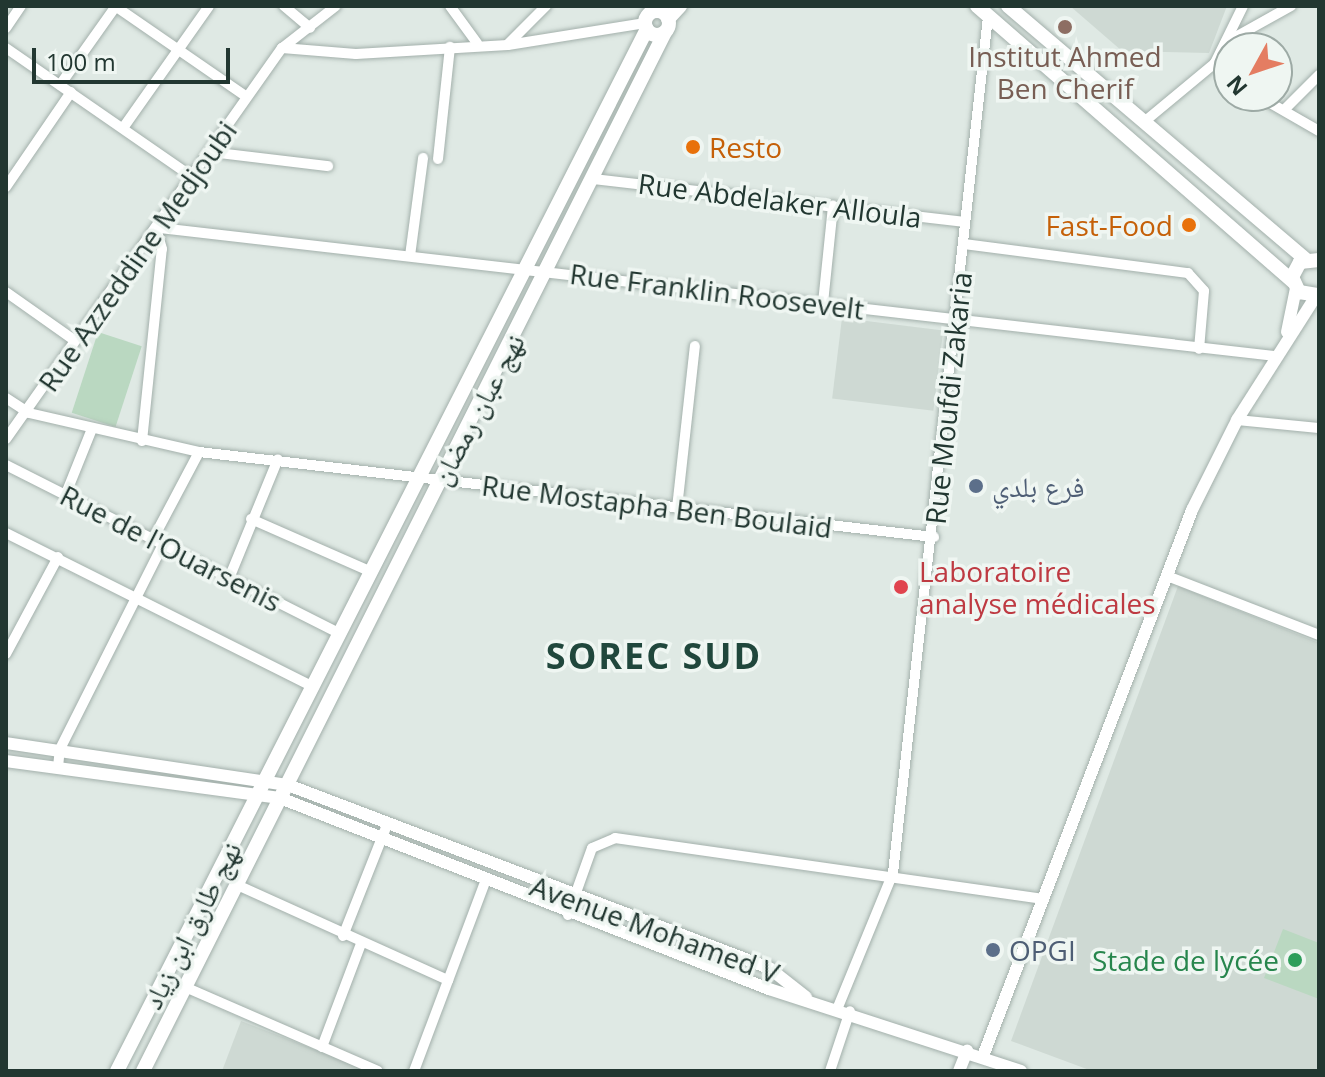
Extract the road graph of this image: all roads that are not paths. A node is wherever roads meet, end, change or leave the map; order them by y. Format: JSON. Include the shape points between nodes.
{"nodes":[{"id":1,"x":21,"y":6,"type":"edge"},
{"id":2,"x":116,"y":6,"type":"edge"},
{"id":3,"x":209,"y":6,"type":"edge"},
{"id":4,"x":284,"y":6,"type":"edge"},
{"id":5,"x":336,"y":6,"type":"edge"},
{"id":6,"x":450,"y":6,"type":"edge"},
{"id":7,"x":546,"y":6,"type":"edge"},
{"id":8,"x":680,"y":6,"type":"edge"},
{"id":9,"x":1008,"y":6,"type":"edge"},
{"id":10,"x":1243,"y":6,"type":"edge"},
{"id":11,"x":1291,"y":6,"type":"edge"},
{"id":12,"x":982,"y":11,"type":"edge"},
{"id":13,"x":655,"y":17,"type":"edge"},
{"id":14,"x":1026,"y":21,"type":"junction"},
{"id":15,"x":6,"y":28,"type":"edge"},
{"id":16,"x":310,"y":28,"type":"junction"},
{"id":17,"x":1233,"y":32,"type":"edge"},
{"id":18,"x":1245,"y":32,"type":"edge"},
{"id":19,"x":1010,"y":35,"type":"junction"},
{"id":20,"x":477,"y":43,"type":"junction"},
{"id":21,"x":508,"y":45,"type":"junction"},
{"id":22,"x":450,"y":47,"type":"junction"},
{"id":23,"x":6,"y":48,"type":"edge"},
{"id":24,"x":282,"y":48,"type":"junction"},
{"id":25,"x":179,"y":50,"type":"junction"},
{"id":26,"x":1213,"y":65,"type":"edge"},
{"id":27,"x":1319,"y":75,"type":"edge"},
{"id":28,"x":60,"y":85,"type":"junction"},
{"id":29,"x":71,"y":92,"type":"junction"},
{"id":30,"x":247,"y":97,"type":"junction"},
{"id":31,"x":1293,"y":101,"type":"edge"},
{"id":32,"x":1292,"y":112,"type":"edge"},
{"id":33,"x":1144,"y":122,"type":"junction"},
{"id":34,"x":123,"y":128,"type":"junction"},
{"id":35,"x":1319,"y":131,"type":"edge"},
{"id":36,"x":210,"y":152,"type":"junction"},
{"id":37,"x":423,"y":158,"type":"dead end"},
{"id":38,"x":438,"y":159,"type":"dead end"},
{"id":39,"x":328,"y":166,"type":"dead end"},
{"id":40,"x":192,"y":177,"type":"junction"},
{"id":41,"x":594,"y":179,"type":"junction"},
{"id":42,"x":6,"y":187,"type":"edge"},
{"id":43,"x":833,"y":206,"type":"junction"},
{"id":44,"x":965,"y":222,"type":"junction"},
{"id":45,"x":158,"y":230,"type":"junction"},
{"id":46,"x":964,"y":244,"type":"junction"},
{"id":47,"x":410,"y":256,"type":"junction"},
{"id":48,"x":1315,"y":257,"type":"edge"},
{"id":49,"x":526,"y":267,"type":"junction"},
{"id":50,"x":550,"y":271,"type":"junction"},
{"id":51,"x":1294,"y":285,"type":"junction"},
{"id":52,"x":6,"y":292,"type":"edge"},
{"id":53,"x":1317,"y":296,"type":"edge"},
{"id":54,"x":823,"y":303,"type":"junction"},
{"id":55,"x":957,"y":319,"type":"junction"},
{"id":56,"x":1286,"y":335,"type":"junction"},
{"id":57,"x":74,"y":340,"type":"junction"},
{"id":58,"x":695,"y":346,"type":"dead end"},
{"id":59,"x":1199,"y":349,"type":"junction"},
{"id":60,"x":1274,"y":356,"type":"junction"},
{"id":61,"x":6,"y":398,"type":"edge"},
{"id":62,"x":29,"y":413,"type":"junction"},
{"id":63,"x":1237,"y":420,"type":"junction"},
{"id":64,"x":1319,"y":428,"type":"edge"},
{"id":65,"x":92,"y":429,"type":"junction"},
{"id":66,"x":6,"y":439,"type":"edge"},
{"id":67,"x":142,"y":441,"type":"junction"},
{"id":68,"x":199,"y":452,"type":"junction"},
{"id":69,"x":278,"y":459,"type":"junction"},
{"id":70,"x":6,"y":465,"type":"edge"},
{"id":71,"x":413,"y":478,"type":"junction"},
{"id":72,"x":439,"y":480,"type":"junction"},
{"id":73,"x":65,"y":496,"type":"junction"},
{"id":74,"x":677,"y":508,"type":"junction"},
{"id":75,"x":251,"y":519,"type":"junction"},
{"id":76,"x":6,"y":533,"type":"edge"},
{"id":77,"x":934,"y":537,"type":"junction"},
{"id":78,"x":158,"y":542,"type":"junction"},
{"id":79,"x":58,"y":557,"type":"junction"},
{"id":80,"x":367,"y":570,"type":"junction"},
{"id":81,"x":230,"y":576,"type":"junction"},
{"id":82,"x":1167,"y":576,"type":"junction"},
{"id":83,"x":135,"y":596,"type":"junction"},
{"id":84,"x":337,"y":632,"type":"junction"},
{"id":85,"x":1319,"y":635,"type":"edge"},
{"id":86,"x":7,"y":649,"type":"edge"},
{"id":87,"x":310,"y":685,"type":"junction"},
{"id":88,"x":6,"y":743,"type":"edge"},
{"id":89,"x":60,"y":749,"type":"junction"},
{"id":90,"x":6,"y":761,"type":"edge"},
{"id":91,"x":58,"y":767,"type":"junction"},
{"id":92,"x":262,"y":786,"type":"junction"},
{"id":93,"x":284,"y":791,"type":"junction"},
{"id":94,"x":387,"y":825,"type":"junction"},
{"id":95,"x":381,"y":839,"type":"junction"},
{"id":96,"x":893,"y":873,"type":"junction"},
{"id":97,"x":485,"y":882,"type":"junction"},
{"id":98,"x":235,"y":884,"type":"junction"},
{"id":99,"x":573,"y":899,"type":"junction"},
{"id":100,"x":1042,"y":899,"type":"junction"},
{"id":101,"x":568,"y":915,"type":"junction"},
{"id":102,"x":343,"y":936,"type":"junction"},
{"id":103,"x":361,"y":944,"type":"junction"},
{"id":104,"x":448,"y":980,"type":"junction"},
{"id":105,"x":185,"y":987,"type":"junction"},
{"id":106,"x":806,"y":997,"type":"junction"},
{"id":107,"x":844,"y":1009,"type":"junction"},
{"id":108,"x":322,"y":1047,"type":"junction"},
{"id":109,"x":967,"y":1051,"type":"junction"},
{"id":110,"x":983,"y":1056,"type":"junction"},
{"id":111,"x":145,"y":1070,"type":"edge"},
{"id":112,"x":117,"y":1071,"type":"edge"},
{"id":113,"x":378,"y":1071,"type":"edge"},
{"id":114,"x":414,"y":1071,"type":"edge"},
{"id":115,"x":830,"y":1071,"type":"edge"},
{"id":116,"x":959,"y":1071,"type":"edge"},
{"id":117,"x":1021,"y":1071,"type":"edge"}],
"edges":[{"from":1,"to":15,"type":"street"},
{"from":2,"to":25,"type":"street"},
{"from":2,"to":28,"type":"street"},
{"from":3,"to":25,"type":"street"},
{"from":4,"to":16,"type":"street"},
{"from":5,"to":16,"type":"street","name":"Rue Azzeddine Medjoubi"},
{"from":6,"to":20,"type":"street"},
{"from":7,"to":21,"type":"street"},
{"from":8,"to":13,"type":"main road","name":"نهج عبان رمضان"},
{"from":9,"to":14,"type":"main road"},
{"from":10,"to":17,"type":"street"},
{"from":11,"to":18,"type":"street"},
{"from":12,"to":19,"type":"main road"},
{"from":12,"to":44,"type":"street","name":"Rue Moufdi Zakaria"},
{"from":13,"to":21,"type":"street"},
{"from":13,"to":41,"type":"main road","name":"نهج عبان رمضان"},
{"from":13,"to":49,"type":"main road","name":"نهج عبان رمضان"},
{"from":14,"to":19,"type":"main road"},
{"from":14,"to":33,"type":"main road"},
{"from":16,"to":24,"type":"street","name":"Rue Azzeddine Medjoubi"},
{"from":19,"to":51,"type":"main road"},
{"from":20,"to":21,"type":"street"},
{"from":20,"to":22,"type":"street"},
{"from":22,"to":24,"type":"street","via":[[356,54]]},
{"from":22,"to":38,"type":"street"},
{"from":23,"to":28,"type":"street"},
{"from":24,"to":30,"type":"street","name":"Rue Azzeddine Medjoubi"},
{"from":25,"to":30,"type":"street"},
{"from":25,"to":34,"type":"street"},
{"from":26,"to":33,"type":"street"},
{"from":27,"to":31,"type":"street"},
{"from":28,"to":29,"type":"street"},
{"from":29,"to":34,"type":"street"},
{"from":29,"to":42,"type":"street"},
{"from":30,"to":36,"type":"street","name":"Rue Azzeddine Medjoubi"},
{"from":32,"to":35,"type":"street"},
{"from":33,"to":48,"type":"main road"},
{"from":34,"to":40,"type":"street"},
{"from":36,"to":39,"type":"street"},
{"from":36,"to":40,"type":"street","name":"Rue Azzeddine Medjoubi"},
{"from":37,"to":47,"type":"street"},
{"from":40,"to":45,"type":"street","name":"Rue Azzeddine Medjoubi"},
{"from":41,"to":43,"type":"street","name":"Rue Abdelaker Alloula"},
{"from":41,"to":50,"type":"main road","name":"نهج عبان رمضان"},
{"from":43,"to":44,"type":"street","name":"Rue Abdelaker Alloula"},
{"from":43,"to":54,"type":"street"},
{"from":44,"to":46,"type":"street","name":"Rue Moufdi Zakaria"},
{"from":45,"to":47,"type":"street","name":"Rue Franklin Roosevelt"},
{"from":45,"to":57,"type":"street","name":"Rue Azzeddine Medjoubi"},
{"from":45,"to":67,"type":"street","via":[[162,249]]},
{"from":46,"to":55,"type":"street","name":"Rue Moufdi Zakaria"},
{"from":46,"to":59,"type":"street","via":[[1188,273],[1204,291]]},
{"from":47,"to":49,"type":"street","name":"Rue Franklin Roosevelt"},
{"from":48,"to":51,"type":"main road"},
{"from":49,"to":50,"type":"street","name":"Rue Franklin Roosevelt"},
{"from":49,"to":71,"type":"main road","name":"نهج عبان رمضان"},
{"from":50,"to":54,"type":"street","name":"Rue Franklin Roosevelt"},
{"from":50,"to":72,"type":"main road","name":"نهج عبان رمضان"},
{"from":51,"to":53,"type":"main road"},
{"from":51,"to":56,"type":"street"},
{"from":52,"to":57,"type":"street"},
{"from":53,"to":56,"type":"street"},
{"from":54,"to":55,"type":"street","name":"Rue Franklin Roosevelt"},
{"from":55,"to":59,"type":"street","name":"Rue Franklin Roosevelt"},
{"from":55,"to":77,"type":"street","name":"Rue Moufdi Zakaria"},
{"from":56,"to":60,"type":"street"},
{"from":57,"to":62,"type":"street","name":"Rue Azzeddine Medjoubi"},
{"from":58,"to":74,"type":"street"},
{"from":59,"to":60,"type":"street","name":"Rue Franklin Roosevelt"},
{"from":60,"to":63,"type":"street"},
{"from":61,"to":62,"type":"street","name":"Rue Mostapha Ben Boulaid"},
{"from":62,"to":65,"type":"street","name":"Rue Mostapha Ben Boulaid"},
{"from":62,"to":66,"type":"street","name":"Rue Azzeddine Medjoubi"},
{"from":63,"to":64,"type":"street"},
{"from":63,"to":82,"type":"street"},
{"from":65,"to":67,"type":"street","name":"Rue Mostapha Ben Boulaid"},
{"from":65,"to":73,"type":"street"},
{"from":67,"to":68,"type":"street","name":"Rue Mostapha Ben Boulaid"},
{"from":68,"to":69,"type":"street","name":"Rue Mostapha Ben Boulaid"},
{"from":68,"to":78,"type":"street"},
{"from":69,"to":71,"type":"street","name":"Rue Mostapha Ben Boulaid"},
{"from":69,"to":75,"type":"street"},
{"from":70,"to":73,"type":"street","name":"Rue de l'Ouarsenis"},
{"from":71,"to":72,"type":"street","name":"Rue Mostapha Ben Boulaid"},
{"from":71,"to":80,"type":"main road","name":"نهج عبان رمضان"},
{"from":72,"to":74,"type":"street","name":"Rue Mostapha Ben Boulaid"},
{"from":72,"to":93,"type":"main road","name":"نهج عبان رمضان"},
{"from":73,"to":78,"type":"street","name":"Rue de l'Ouarsenis"},
{"from":74,"to":77,"type":"street","name":"Rue Mostapha Ben Boulaid"},
{"from":75,"to":80,"type":"street"},
{"from":75,"to":81,"type":"street"},
{"from":76,"to":79,"type":"street"},
{"from":77,"to":96,"type":"street","name":"Rue Moufdi Zakaria"},
{"from":78,"to":81,"type":"street","name":"Rue de l'Ouarsenis"},
{"from":78,"to":83,"type":"street"},
{"from":79,"to":83,"type":"street"},
{"from":79,"to":86,"type":"street"},
{"from":80,"to":84,"type":"main road","name":"نهج عبان رمضان"},
{"from":81,"to":84,"type":"street","name":"Rue de l'Ouarsenis"},
{"from":82,"to":85,"type":"street"},
{"from":82,"to":100,"type":"street"},
{"from":83,"to":87,"type":"street"},
{"from":83,"to":89,"type":"street"},
{"from":84,"to":87,"type":"main road","name":"نهج عبان رمضان"},
{"from":87,"to":92,"type":"main road","name":"نهج عبان رمضان"},
{"from":88,"to":89,"type":"street"},
{"from":89,"to":91,"type":"street"},
{"from":89,"to":92,"type":"street"},
{"from":90,"to":91,"type":"street"},
{"from":91,"to":92,"type":"street"},
{"from":92,"to":93,"type":"street"},
{"from":92,"to":112,"type":"main road","name":"نهج طارق ابن زياد"},
{"from":93,"to":94,"type":"street","name":"Avenue Mohamed V"},
{"from":93,"to":95,"type":"street","name":"Avenue Mohamed V"},
{"from":93,"to":98,"type":"main road","name":"نهج طارق ابن زياد"},
{"from":94,"to":95,"type":"street"},
{"from":94,"to":99,"type":"street","name":"Avenue Mohamed V"},
{"from":95,"to":97,"type":"street","name":"Avenue Mohamed V"},
{"from":95,"to":102,"type":"street"},
{"from":96,"to":99,"type":"street","via":[[615,838],[592,848]]},
{"from":96,"to":100,"type":"street"},
{"from":96,"to":107,"type":"street","name":"Rue Moufdi Zakaria"},
{"from":97,"to":101,"type":"street","name":"Avenue Mohamed V"},
{"from":97,"to":104,"type":"street"},
{"from":98,"to":102,"type":"street"},
{"from":98,"to":105,"type":"main road","name":"نهج طارق ابن زياد"},
{"from":99,"to":101,"type":"street"},
{"from":99,"to":106,"type":"street","name":"Avenue Mohamed V","via":[[769,968]]},
{"from":100,"to":110,"type":"street"},
{"from":101,"to":106,"type":"street","name":"Avenue Mohamed V"},
{"from":102,"to":103,"type":"street"},
{"from":103,"to":104,"type":"street"},
{"from":103,"to":108,"type":"street"},
{"from":104,"to":114,"type":"street"},
{"from":105,"to":108,"type":"street"},
{"from":105,"to":111,"type":"main road","name":"نهج طارق ابن زياد"},
{"from":106,"to":107,"type":"street"},
{"from":107,"to":109,"type":"street"},
{"from":107,"to":115,"type":"street","name":"Rue Moufdi Zakaria"},
{"from":108,"to":113,"type":"street"},
{"from":109,"to":110,"type":"street"},
{"from":109,"to":116,"type":"street"},
{"from":110,"to":117,"type":"street"}]}
